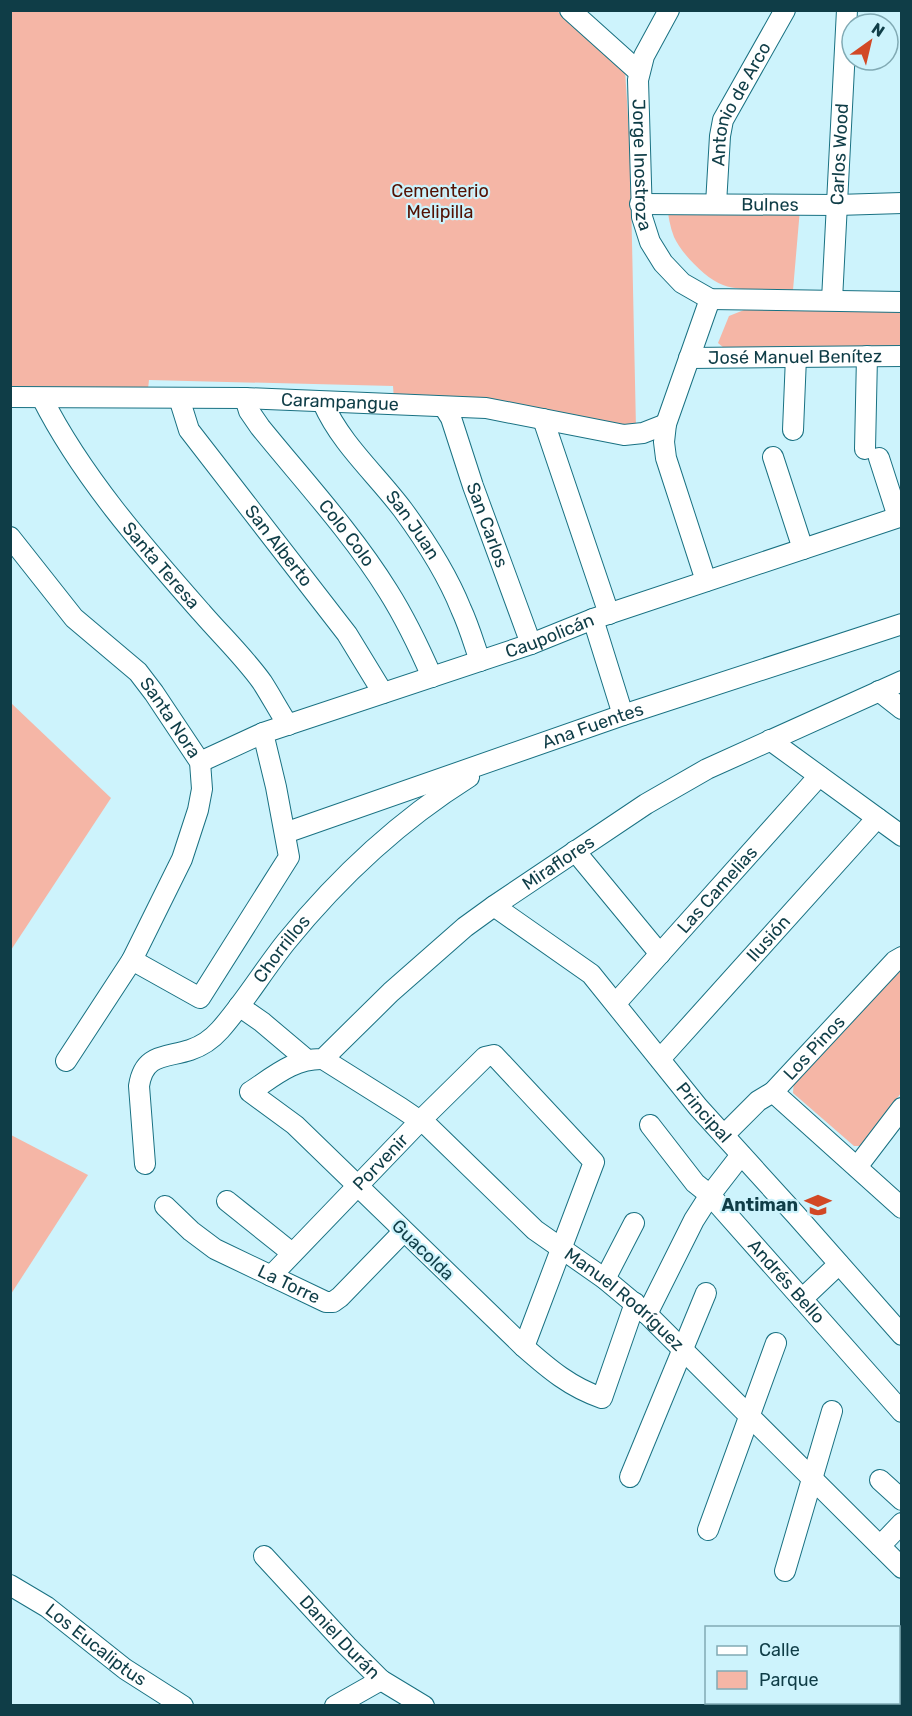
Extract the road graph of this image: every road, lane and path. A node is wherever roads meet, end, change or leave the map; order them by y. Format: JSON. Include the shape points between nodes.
{"nodes":[{"id":1,"x":669,"y":10,"type":"edge"},
{"id":2,"x":785,"y":10,"type":"edge"},
{"id":3,"x":847,"y":10,"type":"edge"},
{"id":4,"x":572,"y":11,"type":"edge"},
{"id":5,"x":639,"y":72,"type":"junction"},
{"id":6,"x":902,"y":203,"type":"edge"},
{"id":7,"x":640,"y":204,"type":"junction"},
{"id":8,"x":716,"y":204,"type":"junction"},
{"id":9,"x":837,"y":206,"type":"junction"},
{"id":10,"x":710,"y":299,"type":"junction"},
{"id":11,"x":832,"y":300,"type":"junction"},
{"id":12,"x":902,"y":302,"type":"edge"},
{"id":13,"x":867,"y":356,"type":"junction"},
{"id":14,"x":902,"y":356,"type":"edge"},
{"id":15,"x":796,"y":357,"type":"junction"},
{"id":16,"x":689,"y":358,"type":"junction"},
{"id":17,"x":10,"y":397,"type":"edge"},
{"id":18,"x":42,"y":398,"type":"junction"},
{"id":19,"x":179,"y":398,"type":"junction"},
{"id":20,"x":245,"y":398,"type":"junction"},
{"id":21,"x":323,"y":403,"type":"junction"},
{"id":22,"x":444,"y":407,"type":"junction"},
{"id":23,"x":543,"y":419,"type":"junction"},
{"id":24,"x":666,"y":424,"type":"junction"},
{"id":25,"x":793,"y":430,"type":"dead end"},
{"id":26,"x":773,"y":457,"type":"dead end"},
{"id":27,"x":900,"y":517,"type":"edge"},
{"id":28,"x":10,"y":537,"type":"edge"},
{"id":29,"x":803,"y":549,"type":"junction"},
{"id":30,"x":706,"y":581,"type":"junction"},
{"id":31,"x":601,"y":616,"type":"junction"},
{"id":32,"x":902,"y":624,"type":"edge"},
{"id":33,"x":531,"y":644,"type":"junction"},
{"id":34,"x":480,"y":661,"type":"junction"},
{"id":35,"x":432,"y":677,"type":"junction"},
{"id":36,"x":902,"y":681,"type":"edge"},
{"id":37,"x":879,"y":691,"type":"junction"},
{"id":38,"x":383,"y":693,"type":"junction"},
{"id":39,"x":902,"y":709,"type":"edge"},
{"id":40,"x":622,"y":715,"type":"junction"},
{"id":41,"x":288,"y":725,"type":"junction"},
{"id":42,"x":263,"y":733,"type":"junction"},
{"id":43,"x":770,"y":740,"type":"junction"},
{"id":44,"x":200,"y":762,"type":"junction"},
{"id":45,"x":494,"y":762,"type":"junction"},
{"id":46,"x":819,"y":776,"type":"junction"},
{"id":47,"x":877,"y":818,"type":"junction"},
{"id":48,"x":285,"y":833,"type":"junction"},
{"id":49,"x":902,"y":836,"type":"edge"},
{"id":50,"x":575,"y":852,"type":"junction"},
{"id":51,"x":494,"y":906,"type":"junction"},
{"id":52,"x":660,"y":954,"type":"junction"},
{"id":53,"x":902,"y":957,"type":"edge"},
{"id":54,"x":132,"y":960,"type":"junction"},
{"id":55,"x":616,"y":1003,"type":"junction"},
{"id":56,"x":239,"y":1006,"type":"junction"},
{"id":57,"x":315,"y":1059,"type":"junction"},
{"id":58,"x":660,"y":1059,"type":"junction"},
{"id":59,"x":66,"y":1061,"type":"dead end"},
{"id":60,"x":250,"y":1092,"type":"joint"},
{"id":61,"x":773,"y":1092,"type":"junction"},
{"id":62,"x":902,"y":1108,"type":"edge"},
{"id":63,"x":420,"y":1120,"type":"junction"},
{"id":64,"x":650,"y":1125,"type":"dead end"},
{"id":65,"x":724,"y":1135,"type":"junction"},
{"id":66,"x":741,"y":1155,"type":"junction"},
{"id":67,"x":145,"y":1164,"type":"dead end"},
{"id":68,"x":857,"y":1167,"type":"junction"},
{"id":69,"x":358,"y":1186,"type":"junction"},
{"id":70,"x":710,"y":1195,"type":"junction"},
{"id":71,"x":227,"y":1201,"type":"dead end"},
{"id":72,"x":165,"y":1206,"type":"dead end"},
{"id":73,"x":902,"y":1208,"type":"edge"},
{"id":74,"x":634,"y":1223,"type":"dead end"},
{"id":75,"x":403,"y":1232,"type":"junction"},
{"id":76,"x":561,"y":1248,"type":"junction"},
{"id":77,"x":292,"y":1253,"type":"junction"},
{"id":78,"x":839,"y":1264,"type":"junction"},
{"id":79,"x":271,"y":1276,"type":"junction"},
{"id":80,"x":604,"y":1279,"type":"junction"},
{"id":81,"x":706,"y":1293,"type":"dead end"},
{"id":82,"x":802,"y":1299,"type":"junction"},
{"id":83,"x":641,"y":1308,"type":"junction"},
{"id":84,"x":902,"y":1335,"type":"edge"},
{"id":85,"x":776,"y":1343,"type":"dead end"},
{"id":86,"x":524,"y":1347,"type":"junction"},
{"id":87,"x":682,"y":1348,"type":"junction"},
{"id":88,"x":832,"y":1411,"type":"dead end"},
{"id":89,"x":902,"y":1412,"type":"edge"},
{"id":90,"x":749,"y":1415,"type":"junction"},
{"id":91,"x":630,"y":1477,"type":"dead end"},
{"id":92,"x":812,"y":1478,"type":"junction"},
{"id":93,"x":880,"y":1480,"type":"dead end"},
{"id":94,"x":902,"y":1500,"type":"edge"},
{"id":95,"x":902,"y":1523,"type":"edge"},
{"id":96,"x":708,"y":1530,"type":"dead end"},
{"id":97,"x":880,"y":1546,"type":"junction"},
{"id":98,"x":264,"y":1556,"type":"dead end"},
{"id":99,"x":902,"y":1568,"type":"edge"},
{"id":100,"x":785,"y":1570,"type":"dead end"},
{"id":101,"x":10,"y":1584,"type":"edge"},
{"id":102,"x":381,"y":1680,"type":"junction"},
{"id":103,"x":183,"y":1706,"type":"edge"},
{"id":104,"x":335,"y":1706,"type":"edge"},
{"id":105,"x":424,"y":1706,"type":"edge"}],
"edges":[{"from":1,"to":5,"type":"street","name":"Jorge Inostroza"},
{"from":2,"to":8,"type":"street","name":"Antonio de Arco","via":[[723,120]]},
{"from":3,"to":9,"type":"street","name":"Carlos Wood"},
{"from":4,"to":5,"type":"street"},
{"from":5,"to":7,"type":"street","name":"Jorge Inostroza"},
{"from":6,"to":9,"type":"street","name":"Bulnes"},
{"from":7,"to":8,"type":"street","name":"Bulnes"},
{"from":7,"to":10,"type":"street","name":"Jorge Inostroza","via":[[650,242],[663,263],[682,283]]},
{"from":8,"to":9,"type":"street","name":"Bulnes"},
{"from":9,"to":11,"type":"street","name":"Carlos Wood"},
{"from":10,"to":11,"type":"street"},
{"from":10,"to":16,"type":"street"},
{"from":11,"to":12,"type":"street"},
{"from":13,"to":14,"type":"street","name":"José Manuel Benítez"},
{"from":13,"to":15,"type":"street","name":"José Manuel Benítez"},
{"from":13,"to":27,"type":"street","via":[[872,454]]},
{"from":15,"to":16,"type":"street","name":"José Manuel Benítez"},
{"from":15,"to":25,"type":"street"},
{"from":16,"to":24,"type":"street"},
{"from":17,"to":18,"type":"street","name":"Carampangue"},
{"from":18,"to":19,"type":"street","name":"Carampangue"},
{"from":18,"to":41,"type":"street","name":"Santa Teresa","via":[[58,429],[106,499],[234,646]]},
{"from":19,"to":20,"type":"street","name":"Carampangue"},
{"from":19,"to":38,"type":"street","name":"San Alberto","via":[[189,430],[346,634]]},
{"from":20,"to":21,"type":"street","name":"Carampangue"},
{"from":20,"to":35,"type":"street","name":"Colo Colo","via":[[260,427],[388,590]]},
{"from":21,"to":22,"type":"street","name":"Carampangue"},
{"from":21,"to":34,"type":"street","name":"San Juan","via":[[342,436],[430,550],[461,608]]},
{"from":22,"to":23,"type":"street","name":"Carampangue","via":[[486,408]]},
{"from":22,"to":33,"type":"street","name":"San Carlos"},
{"from":23,"to":24,"type":"street","name":"Carampangue","via":[[624,435]]},
{"from":23,"to":31,"type":"street"},
{"from":24,"to":30,"type":"street","via":[[666,458]]},
{"from":26,"to":29,"type":"street"},
{"from":27,"to":29,"type":"street","name":"Caupolicán"},
{"from":28,"to":44,"type":"street","name":"Santa Nora","via":[[74,618],[138,672]]},
{"from":29,"to":30,"type":"street","name":"Caupolicán"},
{"from":30,"to":31,"type":"street","name":"Caupolicán"},
{"from":31,"to":33,"type":"street","name":"Caupolicán"},
{"from":31,"to":40,"type":"street"},
{"from":32,"to":40,"type":"street","name":"Ana Fuentes"},
{"from":33,"to":34,"type":"street","name":"Caupolicán"},
{"from":34,"to":35,"type":"street","name":"Caupolicán"},
{"from":35,"to":38,"type":"street","name":"Caupolicán"},
{"from":36,"to":37,"type":"street","name":"Miraflores"},
{"from":37,"to":39,"type":"street"},
{"from":37,"to":43,"type":"street","name":"Miraflores"},
{"from":38,"to":41,"type":"street","name":"Caupolicán"},
{"from":40,"to":45,"type":"street","name":"Ana Fuentes"},
{"from":41,"to":42,"type":"street","name":"Caupolicán"},
{"from":42,"to":44,"type":"street","name":"Caupolicán"},
{"from":42,"to":48,"type":"street"},
{"from":43,"to":46,"type":"street"},
{"from":43,"to":50,"type":"street","name":"Miraflores","via":[[676,786]]},
{"from":44,"to":54,"type":"street","name":"Santa Nora","via":[[202,789],[191,835]]},
{"from":45,"to":48,"type":"street","name":"Ana Fuentes"},
{"from":45,"to":56,"type":"street","name":"Chorrillos","via":[[416,813],[364,859],[293,934]]},
{"from":46,"to":47,"type":"street"},
{"from":46,"to":52,"type":"street","name":"Las Camelias"},
{"from":47,"to":49,"type":"street"},
{"from":47,"to":58,"type":"street","name":"Ilusión"},
{"from":48,"to":54,"type":"street","via":[[289,857],[200,998]]},
{"from":50,"to":51,"type":"street","name":"Miraflores"},
{"from":50,"to":52,"type":"street"},
{"from":51,"to":55,"type":"street","name":"Principal","via":[[591,974]]},
{"from":51,"to":57,"type":"street","name":"Miraflores"},
{"from":52,"to":55,"type":"street","name":"Las Camelias"},
{"from":53,"to":61,"type":"street","name":"Los Pinos"},
{"from":54,"to":59,"type":"street","name":"Santa Nora"},
{"from":55,"to":58,"type":"street","name":"Principal"},
{"from":56,"to":57,"type":"street","name":"Manuel Rodríguez"},
{"from":56,"to":67,"type":"street","name":"Chorrillos","via":[[204,1044],[159,1057],[144,1069],[139,1091]]},
{"from":57,"to":60,"type":"street","name":"Miraflores","via":[[291,1065]]},
{"from":57,"to":63,"type":"street","name":"Manuel Rodríguez"},
{"from":58,"to":65,"type":"street","name":"Principal"},
{"from":60,"to":69,"type":"street","name":"Guacolda","via":[[295,1125]]},
{"from":61,"to":65,"type":"street","name":"Los Pinos","via":[[758,1101]]},
{"from":61,"to":68,"type":"street"},
{"from":62,"to":68,"type":"street"},
{"from":63,"to":69,"type":"street","name":"Porvenir"},
{"from":63,"to":76,"type":"street","name":"Manuel Rodríguez","via":[[527,1223]]},
{"from":63,"to":76,"type":"street","name":"Porvenir","via":[[485,1057],[494,1054],[594,1162]]},
{"from":64,"to":70,"type":"street","name":"Andrés Bello","via":[[695,1183]]},
{"from":65,"to":66,"type":"street","name":"Principal"},
{"from":66,"to":70,"type":"street"},
{"from":66,"to":78,"type":"street","name":"Principal"},
{"from":68,"to":73,"type":"street"},
{"from":69,"to":75,"type":"street","name":"Guacolda"},
{"from":69,"to":77,"type":"street","name":"Porvenir"},
{"from":70,"to":82,"type":"street","name":"Andrés Bello"},
{"from":70,"to":83,"type":"street"},
{"from":71,"to":77,"type":"street"},
{"from":72,"to":79,"type":"street","name":"La Torre","via":[[207,1244]]},
{"from":74,"to":80,"type":"street"},
{"from":75,"to":79,"type":"street","name":"La Torre","via":[[333,1302]]},
{"from":75,"to":86,"type":"street","name":"Guacolda"},
{"from":76,"to":80,"type":"street","name":"Manuel Rodríguez"},
{"from":76,"to":86,"type":"street"},
{"from":77,"to":79,"type":"street","name":"Porvenir"},
{"from":78,"to":82,"type":"street"},
{"from":78,"to":84,"type":"street","name":"Principal"},
{"from":80,"to":83,"type":"street","name":"Manuel Rodríguez"},
{"from":81,"to":87,"type":"street"},
{"from":82,"to":89,"type":"street","name":"Andrés Bello"},
{"from":83,"to":86,"type":"street","name":"Guacolda","via":[[602,1398],[558,1377]]},
{"from":83,"to":87,"type":"street","name":"Manuel Rodríguez"},
{"from":85,"to":90,"type":"street"},
{"from":87,"to":90,"type":"street","name":"Manuel Rodríguez"},
{"from":87,"to":91,"type":"street"},
{"from":88,"to":92,"type":"street"},
{"from":90,"to":92,"type":"street","name":"Manuel Rodríguez"},
{"from":90,"to":96,"type":"street"},
{"from":92,"to":97,"type":"street","name":"Manuel Rodríguez"},
{"from":92,"to":100,"type":"street"},
{"from":93,"to":94,"type":"street"},
{"from":95,"to":97,"type":"street"},
{"from":97,"to":99,"type":"street","name":"Manuel Rodríguez"},
{"from":98,"to":102,"type":"street","name":"Daniel Durán"},
{"from":101,"to":103,"type":"street","name":"Los Eucaliptus","via":[[47,1607],[125,1669]]},
{"from":102,"to":104,"type":"street"},
{"from":102,"to":105,"type":"street","name":"Daniel Durán"}]}
